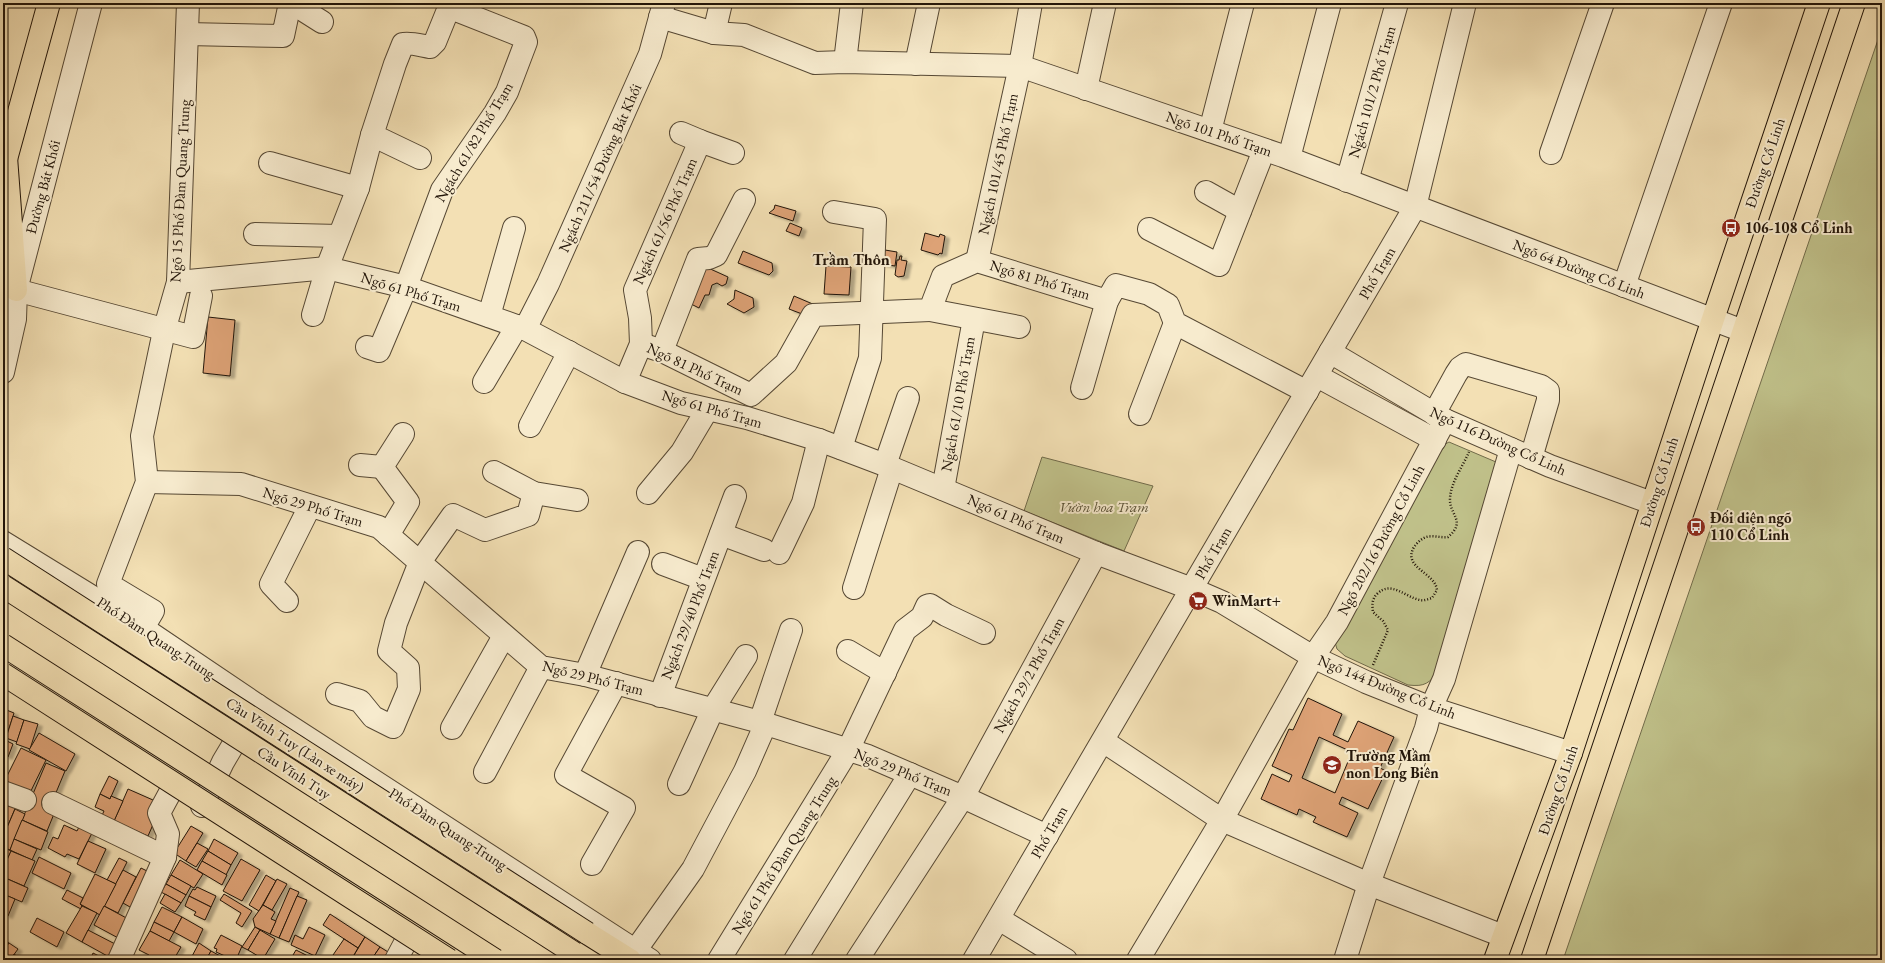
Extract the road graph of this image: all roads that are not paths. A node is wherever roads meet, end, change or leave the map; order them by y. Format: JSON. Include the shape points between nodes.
{"nodes":[{"id":1,"x":49,"y":3,"type":"edge"},
{"id":2,"x":91,"y":3,"type":"edge"},
{"id":3,"x":188,"y":3,"type":"edge"},
{"id":4,"x":291,"y":3,"type":"edge"},
{"id":5,"x":721,"y":3,"type":"edge"},
{"id":6,"x":852,"y":3,"type":"edge"},
{"id":7,"x":930,"y":3,"type":"edge"},
{"id":8,"x":1031,"y":3,"type":"edge"},
{"id":9,"x":1105,"y":3,"type":"edge"},
{"id":10,"x":1243,"y":3,"type":"edge"},
{"id":11,"x":1330,"y":3,"type":"edge"},
{"id":12,"x":1397,"y":3,"type":"edge"},
{"id":13,"x":1465,"y":3,"type":"edge"},
{"id":14,"x":1603,"y":3,"type":"edge"},
{"id":15,"x":1721,"y":3,"type":"edge"},
{"id":16,"x":1854,"y":3,"type":"edge"},
{"id":17,"x":1815,"y":4,"type":"edge"},
{"id":18,"x":662,"y":10,"type":"edge"},
{"id":19,"x":322,"y":22,"type":"dead end"},
{"id":20,"x":714,"y":33,"type":"junction"},
{"id":21,"x":187,"y":34,"type":"junction"},
{"id":22,"x":844,"y":62,"type":"junction"},
{"id":23,"x":916,"y":64,"type":"junction"},
{"id":24,"x":1020,"y":66,"type":"junction"},
{"id":25,"x":1086,"y":89,"type":"junction"},
{"id":26,"x":1210,"y":131,"type":"junction"},
{"id":27,"x":372,"y":135,"type":"junction"},
{"id":28,"x":1264,"y":150,"type":"junction"},
{"id":29,"x":1551,"y":152,"type":"dead end"},
{"id":30,"x":732,"y":153,"type":"dead end"},
{"id":31,"x":420,"y":158,"type":"dead end"},
{"id":32,"x":1289,"y":158,"type":"junction"},
{"id":33,"x":5,"y":163,"type":"edge"},
{"id":34,"x":270,"y":163,"type":"dead end"},
{"id":35,"x":1347,"y":181,"type":"junction"},
{"id":36,"x":358,"y":188,"type":"junction"},
{"id":37,"x":1206,"y":192,"type":"dead end"},
{"id":38,"x":744,"y":200,"type":"dead end"},
{"id":39,"x":1415,"y":207,"type":"junction"},
{"id":40,"x":1240,"y":211,"type":"junction"},
{"id":41,"x":834,"y":212,"type":"dead end"},
{"id":42,"x":514,"y":228,"type":"dead end"},
{"id":43,"x":1149,"y":229,"type":"dead end"},
{"id":44,"x":255,"y":234,"type":"dead end"},
{"id":45,"x":340,"y":236,"type":"junction"},
{"id":46,"x":977,"y":261,"type":"junction"},
{"id":47,"x":327,"y":268,"type":"junction"},
{"id":48,"x":178,"y":282,"type":"junction"},
{"id":49,"x":1624,"y":286,"type":"junction"},
{"id":50,"x":406,"y":287,"type":"junction"},
{"id":51,"x":16,"y":290,"type":"junction"},
{"id":52,"x":201,"y":296,"type":"dead end"},
{"id":53,"x":1107,"y":301,"type":"junction"},
{"id":54,"x":930,"y":310,"type":"junction"},
{"id":55,"x":871,"y":312,"type":"junction"},
{"id":56,"x":313,"y":315,"type":"dead end"},
{"id":57,"x":489,"y":316,"type":"junction"},
{"id":58,"x":974,"y":319,"type":"junction"},
{"id":59,"x":1713,"y":319,"type":"junction"},
{"id":60,"x":1175,"y":323,"type":"junction"},
{"id":61,"x":521,"y":327,"type":"junction"},
{"id":62,"x":1019,"y":327,"type":"dead end"},
{"id":63,"x":164,"y":331,"type":"junction"},
{"id":64,"x":1743,"y":331,"type":"junction"},
{"id":65,"x":641,"y":344,"type":"junction"},
{"id":66,"x":367,"y":347,"type":"dead end"},
{"id":67,"x":662,"y":351,"type":"junction"},
{"id":68,"x":569,"y":352,"type":"junction"},
{"id":69,"x":1330,"y":352,"type":"junction"},
{"id":70,"x":3,"y":372,"type":"edge"},
{"id":71,"x":484,"y":382,"type":"dead end"},
{"id":72,"x":625,"y":382,"type":"junction"},
{"id":73,"x":1312,"y":384,"type":"junction"},
{"id":74,"x":1082,"y":388,"type":"dead end"},
{"id":75,"x":908,"y":398,"type":"dead end"},
{"id":76,"x":707,"y":410,"type":"junction"},
{"id":77,"x":1140,"y":414,"type":"dead end"},
{"id":78,"x":1439,"y":417,"type":"junction"},
{"id":79,"x":530,"y":426,"type":"dead end"},
{"id":80,"x":403,"y":434,"type":"dead end"},
{"id":81,"x":819,"y":440,"type":"junction"},
{"id":82,"x":1435,"y":440,"type":"junction"},
{"id":83,"x":841,"y":448,"type":"junction"},
{"id":84,"x":1511,"y":449,"type":"junction"},
{"id":85,"x":1531,"y":458,"type":"junction"},
{"id":86,"x":360,"y":465,"type":"dead end"},
{"id":87,"x":382,"y":467,"type":"junction"},
{"id":88,"x":888,"y":467,"type":"junction"},
{"id":89,"x":494,"y":472,"type":"dead end"},
{"id":90,"x":147,"y":482,"type":"junction"},
{"id":91,"x":943,"y":489,"type":"junction"},
{"id":92,"x":534,"y":493,"type":"junction"},
{"id":93,"x":648,"y":493,"type":"dead end"},
{"id":94,"x":735,"y":496,"type":"dead end"},
{"id":95,"x":577,"y":500,"type":"dead end"},
{"id":96,"x":1652,"y":503,"type":"junction"},
{"id":97,"x":310,"y":506,"type":"junction"},
{"id":98,"x":721,"y":534,"type":"junction"},
{"id":99,"x":388,"y":535,"type":"junction"},
{"id":100,"x":3,"y":542,"type":"edge"},
{"id":101,"x":638,"y":552,"type":"dead end"},
{"id":102,"x":1096,"y":553,"type":"junction"},
{"id":103,"x":3,"y":558,"type":"edge"},
{"id":104,"x":420,"y":562,"type":"junction"},
{"id":105,"x":662,"y":564,"type":"dead end"},
{"id":106,"x":703,"y":579,"type":"junction"},
{"id":107,"x":3,"y":586,"type":"edge"},
{"id":108,"x":854,"y":588,"type":"dead end"},
{"id":109,"x":1192,"y":589,"type":"junction"},
{"id":110,"x":287,"y":601,"type":"dead end"},
{"id":111,"x":143,"y":628,"type":"junction"},
{"id":112,"x":791,"y":630,"type":"dead end"},
{"id":113,"x":984,"y":633,"type":"dead end"},
{"id":114,"x":504,"y":636,"type":"junction"},
{"id":115,"x":3,"y":645,"type":"edge"},
{"id":116,"x":848,"y":652,"type":"dead end"},
{"id":117,"x":746,"y":656,"type":"dead end"},
{"id":118,"x":1313,"y":657,"type":"junction"},
{"id":119,"x":541,"y":667,"type":"junction"},
{"id":120,"x":885,"y":673,"type":"junction"},
{"id":121,"x":3,"y":674,"type":"edge"},
{"id":122,"x":586,"y":675,"type":"junction"},
{"id":123,"x":616,"y":683,"type":"junction"},
{"id":124,"x":3,"y":685,"type":"edge"},
{"id":125,"x":336,"y":694,"type":"dead end"},
{"id":126,"x":660,"y":696,"type":"junction"},
{"id":127,"x":257,"y":705,"type":"junction"},
{"id":128,"x":1431,"y":708,"type":"junction"},
{"id":129,"x":712,"y":709,"type":"junction"},
{"id":130,"x":763,"y":722,"type":"junction"},
{"id":131,"x":452,"y":728,"type":"dead end"},
{"id":132,"x":1103,"y":741,"type":"junction"},
{"id":133,"x":848,"y":750,"type":"junction"},
{"id":134,"x":1571,"y":753,"type":"junction"},
{"id":135,"x":485,"y":772,"type":"dead end"},
{"id":136,"x":910,"y":774,"type":"junction"},
{"id":137,"x":679,"y":784,"type":"dead end"},
{"id":138,"x":172,"y":788,"type":"junction"},
{"id":139,"x":3,"y":792,"type":"edge"},
{"id":140,"x":962,"y":797,"type":"junction"},
{"id":141,"x":25,"y":800,"type":"dead end"},
{"id":142,"x":53,"y":803,"type":"dead end"},
{"id":143,"x":202,"y":806,"type":"junction"},
{"id":144,"x":1222,"y":820,"type":"junction"},
{"id":145,"x":1047,"y":836,"type":"junction"},
{"id":146,"x":165,"y":857,"type":"junction"},
{"id":147,"x":592,"y":864,"type":"dead end"},
{"id":148,"x":1525,"y":882,"type":"junction"},
{"id":149,"x":1369,"y":884,"type":"junction"},
{"id":150,"x":1554,"y":892,"type":"junction"},
{"id":151,"x":998,"y":919,"type":"junction"},
{"id":152,"x":1503,"y":936,"type":"junction"},
{"id":153,"x":400,"y":951,"type":"edge"},
{"id":154,"x":638,"y":957,"type":"edge"},
{"id":155,"x":119,"y":960,"type":"edge"},
{"id":156,"x":430,"y":960,"type":"edge"},
{"id":157,"x":449,"y":960,"type":"edge"},
{"id":158,"x":496,"y":960,"type":"edge"},
{"id":159,"x":585,"y":960,"type":"edge"},
{"id":160,"x":719,"y":960,"type":"edge"},
{"id":161,"x":795,"y":960,"type":"edge"},
{"id":162,"x":857,"y":960,"type":"edge"},
{"id":163,"x":974,"y":960,"type":"edge"},
{"id":164,"x":1066,"y":960,"type":"edge"},
{"id":165,"x":1138,"y":960,"type":"edge"},
{"id":166,"x":1345,"y":960,"type":"edge"},
{"id":167,"x":1495,"y":960,"type":"edge"},
{"id":168,"x":1508,"y":960,"type":"edge"},
{"id":169,"x":1519,"y":960,"type":"edge"},
{"id":170,"x":1532,"y":960,"type":"edge"}],
"edges":[{"from":1,"to":33,"type":"main road"},
{"from":2,"to":51,"type":"street","name":"Đường Bát Khối"},
{"from":3,"to":21,"type":"street","name":"Ngõ 15 Phố Đàm Quang Trung"},
{"from":4,"to":19,"type":"street"},
{"from":4,"to":21,"type":"street","via":[[284,36]]},
{"from":5,"to":20,"type":"street"},
{"from":6,"to":22,"type":"street"},
{"from":7,"to":23,"type":"street"},
{"from":8,"to":24,"type":"street","name":"Ngách 101/45 Phố Trạm"},
{"from":9,"to":25,"type":"street"},
{"from":10,"to":26,"type":"street"},
{"from":11,"to":32,"type":"street"},
{"from":12,"to":35,"type":"street","name":"Ngách 101/2 Phố Trạm"},
{"from":13,"to":39,"type":"street","name":"Phố Trạm"},
{"from":14,"to":29,"type":"street"},
{"from":15,"to":49,"type":"street"},
{"from":16,"to":64,"type":"main road","name":"Đường Cổ Linh"},
{"from":17,"to":59,"type":"main road","name":"Đường Cổ Linh"},
{"from":18,"to":20,"type":"street","name":"Ngõ 101 Phố Trạm"},
{"from":18,"to":61,"type":"street","name":"Ngách 211/54 Đường Bát Khối","via":[[650,54],[548,284]]},
{"from":20,"to":22,"type":"street","name":"Ngõ 101 Phố Trạm","via":[[744,35],[815,63]]},
{"from":21,"to":48,"type":"street","name":"Ngõ 15 Phố Đàm Quang Trung"},
{"from":22,"to":23,"type":"street","name":"Ngõ 101 Phố Trạm"},
{"from":23,"to":24,"type":"street","name":"Ngõ 101 Phố Trạm"},
{"from":24,"to":25,"type":"street","name":"Ngõ 101 Phố Trạm"},
{"from":24,"to":46,"type":"street","name":"Ngách 101/45 Phố Trạm"},
{"from":25,"to":26,"type":"street","name":"Ngõ 101 Phố Trạm"},
{"from":26,"to":28,"type":"street","name":"Ngõ 101 Phố Trạm"},
{"from":27,"to":31,"type":"street"},
{"from":27,"to":36,"type":"street"},
{"from":27,"to":50,"type":"street","name":"Ngách 61/82 Phố Trạm","via":[[403,44],[430,47],[435,42],[448,10],[455,8],[499,26],[521,36],[526,42],[507,92],[442,190]]},
{"from":28,"to":32,"type":"street","name":"Ngõ 101 Phố Trạm"},
{"from":28,"to":40,"type":"street"},
{"from":30,"to":65,"type":"street","name":"Ngách 61/56 Phố Trạm","via":[[691,137],[635,290]]},
{"from":32,"to":35,"type":"street","name":"Ngõ 101 Phố Trạm"},
{"from":33,"to":51,"type":"main road"},
{"from":34,"to":36,"type":"street"},
{"from":35,"to":39,"type":"street","name":"Ngõ 101 Phố Trạm"},
{"from":36,"to":45,"type":"street"},
{"from":37,"to":40,"type":"street"},
{"from":38,"to":67,"type":"street","via":[[716,255],[698,259]]},
{"from":39,"to":49,"type":"street","name":"Ngõ 64 Đường Cổ Linh"},
{"from":39,"to":69,"type":"street","name":"Phố Trạm"},
{"from":40,"to":43,"type":"street","via":[[1219,265]]},
{"from":41,"to":55,"type":"street","via":[[875,219]]},
{"from":42,"to":57,"type":"street"},
{"from":44,"to":45,"type":"street"},
{"from":45,"to":47,"type":"street"},
{"from":46,"to":53,"type":"street","name":"Ngõ 81 Phố Trạm"},
{"from":46,"to":54,"type":"street","name":"Ngõ 81 Phố Trạm","via":[[943,276]]},
{"from":47,"to":48,"type":"street","name":"Ngõ 61 Phố Trạm"},
{"from":47,"to":50,"type":"street","name":"Ngõ 61 Phố Trạm"},
{"from":47,"to":56,"type":"street"},
{"from":48,"to":63,"type":"street","name":"Ngõ 15 Phố Đàm Quang Trung"},
{"from":49,"to":59,"type":"street","name":"Ngõ 64 Đường Cổ Linh"},
{"from":50,"to":57,"type":"street","name":"Ngõ 61 Phố Trạm"},
{"from":50,"to":66,"type":"street","name":"Ngách 61/82 Phố Trạm","via":[[379,351]]},
{"from":51,"to":63,"type":"street"},
{"from":51,"to":70,"type":"street","name":"Đường Bát Khối","via":[[15,319]]},
{"from":52,"to":63,"type":"street","via":[[193,337]]},
{"from":53,"to":60,"type":"street","name":"Ngõ 81 Phố Trạm","via":[[1116,285],[1149,294],[1168,305]]},
{"from":53,"to":74,"type":"street"},
{"from":54,"to":55,"type":"street","name":"Ngõ 81 Phố Trạm"},
{"from":54,"to":58,"type":"street","name":"Ngách 61/10 Phố Trạm"},
{"from":55,"to":67,"type":"street","name":"Ngõ 81 Phố Trạm","via":[[813,315],[786,363],[751,395]]},
{"from":55,"to":83,"type":"street","via":[[870,358]]},
{"from":57,"to":61,"type":"street","name":"Ngõ 61 Phố Trạm"},
{"from":58,"to":62,"type":"street","name":"Ngách 61/10 Phố Trạm"},
{"from":58,"to":91,"type":"street","name":"Ngách 61/10 Phố Trạm"},
{"from":59,"to":64,"type":"street","name":"Ngõ 64 Đường Cổ Linh"},
{"from":59,"to":96,"type":"main road","name":"Đường Cổ Linh"},
{"from":60,"to":73,"type":"street"},
{"from":60,"to":77,"type":"street"},
{"from":61,"to":68,"type":"street","name":"Ngõ 61 Phố Trạm"},
{"from":61,"to":71,"type":"street","name":"Ngách 211/54 Đường Bát Khối"},
{"from":63,"to":90,"type":"street","name":"Ngõ 15 Phố Đàm Quang Trung","via":[[142,436]]},
{"from":64,"to":150,"type":"main road","name":"Đường Cổ Linh"},
{"from":65,"to":67,"type":"street","name":"Ngõ 81 Phố Trạm"},
{"from":65,"to":72,"type":"street","name":"Ngách 61/56 Phố Trạm"},
{"from":68,"to":72,"type":"street","name":"Ngõ 61 Phố Trạm"},
{"from":68,"to":79,"type":"street"},
{"from":69,"to":73,"type":"street","name":"Phố Trạm"},
{"from":69,"to":78,"type":"street","name":"Ngõ 116 Đường Cổ Linh"},
{"from":72,"to":76,"type":"street","name":"Ngõ 61 Phố Trạm"},
{"from":73,"to":82,"type":"street"},
{"from":73,"to":109,"type":"street","name":"Phố Trạm"},
{"from":75,"to":88,"type":"street"},
{"from":76,"to":81,"type":"street","name":"Ngõ 61 Phố Trạm","via":[[747,418]]},
{"from":76,"to":93,"type":"street","via":[[682,452]]},
{"from":78,"to":82,"type":"street","name":"Ngõ 202/16 Đường Cổ Linh"},
{"from":78,"to":84,"type":"street","name":"Ngõ 116 Đường Cổ Linh"},
{"from":78,"to":85,"type":"street","name":"Ngõ 202/16 Đường Cổ Linh","via":[[1456,374],[1466,364],[1541,386],[1548,391],[1548,400]]},
{"from":80,"to":87,"type":"street"},
{"from":81,"to":83,"type":"street","name":"Ngõ 61 Phố Trạm"},
{"from":81,"to":98,"type":"street","via":[[803,504],[772,551]]},
{"from":82,"to":118,"type":"street","name":"Ngõ 202/16 Đường Cổ Linh","via":[[1337,622]]},
{"from":83,"to":88,"type":"street","name":"Ngõ 61 Phố Trạm"},
{"from":84,"to":85,"type":"street","name":"Ngõ 116 Đường Cổ Linh"},
{"from":84,"to":128,"type":"street","via":[[1444,679]]},
{"from":85,"to":96,"type":"street","name":"Ngõ 116 Đường Cổ Linh"},
{"from":86,"to":87,"type":"street"},
{"from":87,"to":99,"type":"street","via":[[408,502]]},
{"from":88,"to":91,"type":"street","name":"Ngõ 61 Phố Trạm"},
{"from":88,"to":108,"type":"street"},
{"from":89,"to":92,"type":"street"},
{"from":90,"to":97,"type":"street","name":"Ngõ 29 Phố Trạm","via":[[241,484]]},
{"from":90,"to":111,"type":"street","name":"Ngõ 15 Phố Đàm Quang Trung","via":[[108,584],[153,611]]},
{"from":91,"to":102,"type":"street","name":"Ngõ 61 Phố Trạm"},
{"from":92,"to":95,"type":"street"},
{"from":92,"to":104,"type":"street","via":[[528,515],[485,530],[453,515]]},
{"from":94,"to":98,"type":"street","name":"Ngách 29/40 Phố Trạm"},
{"from":96,"to":134,"type":"main road","name":"Đường Cổ Linh"},
{"from":97,"to":99,"type":"street","name":"Ngõ 29 Phố Trạm","via":[[379,527]]},
{"from":97,"to":110,"type":"street","via":[[271,584]]},
{"from":98,"to":106,"type":"street","name":"Ngách 29/40 Phố Trạm"},
{"from":99,"to":104,"type":"street","name":"Ngõ 29 Phố Trạm"},
{"from":100,"to":111,"type":"street","name":"Phố Đàm Quang Trung"},
{"from":101,"to":122,"type":"street"},
{"from":102,"to":109,"type":"street","name":"Ngõ 61 Phố Trạm"},
{"from":102,"to":140,"type":"street","name":"Ngách 29/2 Phố Trạm"},
{"from":103,"to":154,"type":"main road","name":"Cầu Vĩnh Tuy (Làn xe máy)","bridge":true,"via":[[587,932]]},
{"from":104,"to":114,"type":"street","name":"Ngõ 29 Phố Trạm"},
{"from":104,"to":125,"type":"street","via":[[396,623],[389,651],[408,668],[409,689],[393,727],[373,717],[360,701]]},
{"from":105,"to":106,"type":"street"},
{"from":106,"to":126,"type":"street","name":"Ngách 29/40 Phố Trạm"},
{"from":107,"to":159,"type":"main road","name":"Cầu Vĩnh Tuy","bridge":true},
{"from":109,"to":118,"type":"street","name":"Ngõ 144 Đường Cổ Linh","via":[[1222,602]]},
{"from":109,"to":132,"type":"street","name":"Phố Trạm"},
{"from":111,"to":127,"type":"street","name":"Phố Đàm Quang Trung"},
{"from":112,"to":130,"type":"street"},
{"from":113,"to":120,"type":"street","name":"Ngõ 61 Phố Đàm Quang Trung","via":[[930,605],[927,606],[922,617],[905,630]]},
{"from":114,"to":119,"type":"street","name":"Ngõ 29 Phố Trạm"},
{"from":114,"to":131,"type":"street"},
{"from":115,"to":158,"type":"main road","bridge":true},
{"from":116,"to":120,"type":"street"},
{"from":117,"to":129,"type":"street"},
{"from":118,"to":128,"type":"street","name":"Ngõ 144 Đường Cổ Linh"},
{"from":118,"to":144,"type":"street","name":"Ngõ 202/16 Đường Cổ Linh"},
{"from":119,"to":122,"type":"street","name":"Ngõ 29 Phố Trạm"},
{"from":119,"to":135,"type":"street"},
{"from":120,"to":133,"type":"street","name":"Ngõ 61 Phố Đàm Quang Trung"},
{"from":121,"to":157,"type":"main road","bridge":true},
{"from":122,"to":123,"type":"street","name":"Ngõ 29 Phố Trạm"},
{"from":123,"to":126,"type":"street","name":"Ngõ 29 Phố Trạm"},
{"from":123,"to":147,"type":"street","via":[[566,775],[624,808]]},
{"from":124,"to":138,"type":"street"},
{"from":126,"to":129,"type":"street","name":"Ngõ 29 Phố Trạm"},
{"from":127,"to":143,"type":"street","via":[[223,762]]},
{"from":127,"to":154,"type":"street","name":"Phố Đàm Quang Trung"},
{"from":128,"to":134,"type":"street","name":"Ngõ 144 Đường Cổ Linh"},
{"from":128,"to":149,"type":"street"},
{"from":129,"to":130,"type":"street","name":"Ngõ 29 Phố Trạm"},
{"from":129,"to":137,"type":"street"},
{"from":130,"to":133,"type":"street","name":"Ngõ 29 Phố Trạm"},
{"from":130,"to":154,"type":"street","via":[[745,771],[692,869]]},
{"from":132,"to":144,"type":"street"},
{"from":132,"to":145,"type":"street","name":"Phố Trạm"},
{"from":133,"to":136,"type":"street","name":"Ngõ 29 Phố Trạm"},
{"from":133,"to":160,"type":"street","name":"Ngõ 61 Phố Đàm Quang Trung"},
{"from":134,"to":148,"type":"main road","name":"Đường Cổ Linh"},
{"from":136,"to":140,"type":"street","name":"Ngõ 29 Phố Trạm"},
{"from":136,"to":161,"type":"street"},
{"from":138,"to":143,"type":"street"},
{"from":138,"to":146,"type":"street","via":[[159,813],[168,834]]},
{"from":139,"to":141,"type":"street"},
{"from":140,"to":145,"type":"street","name":"Ngõ 29 Phố Trạm"},
{"from":140,"to":162,"type":"street","name":"Ngách 29/2 Phố Trạm"},
{"from":142,"to":146,"type":"street"},
{"from":143,"to":153,"type":"street"},
{"from":144,"to":149,"type":"street"},
{"from":144,"to":165,"type":"street","name":"Ngõ 202/16 Đường Cổ Linh"},
{"from":145,"to":151,"type":"street","name":"Phố Trạm"},
{"from":146,"to":155,"type":"street"},
{"from":148,"to":152,"type":"main road","name":"Đường Cổ Linh"},
{"from":148,"to":168,"type":"main road"},
{"from":149,"to":152,"type":"street"},
{"from":149,"to":166,"type":"street"},
{"from":150,"to":169,"type":"main road"},
{"from":150,"to":170,"type":"main road","name":"Đường Cổ Linh"},
{"from":151,"to":163,"type":"street","name":"Phố Trạm"},
{"from":151,"to":164,"type":"street"},
{"from":152,"to":167,"type":"main road","name":"Đường Cổ Linh"},
{"from":153,"to":156,"type":"street"}]}
